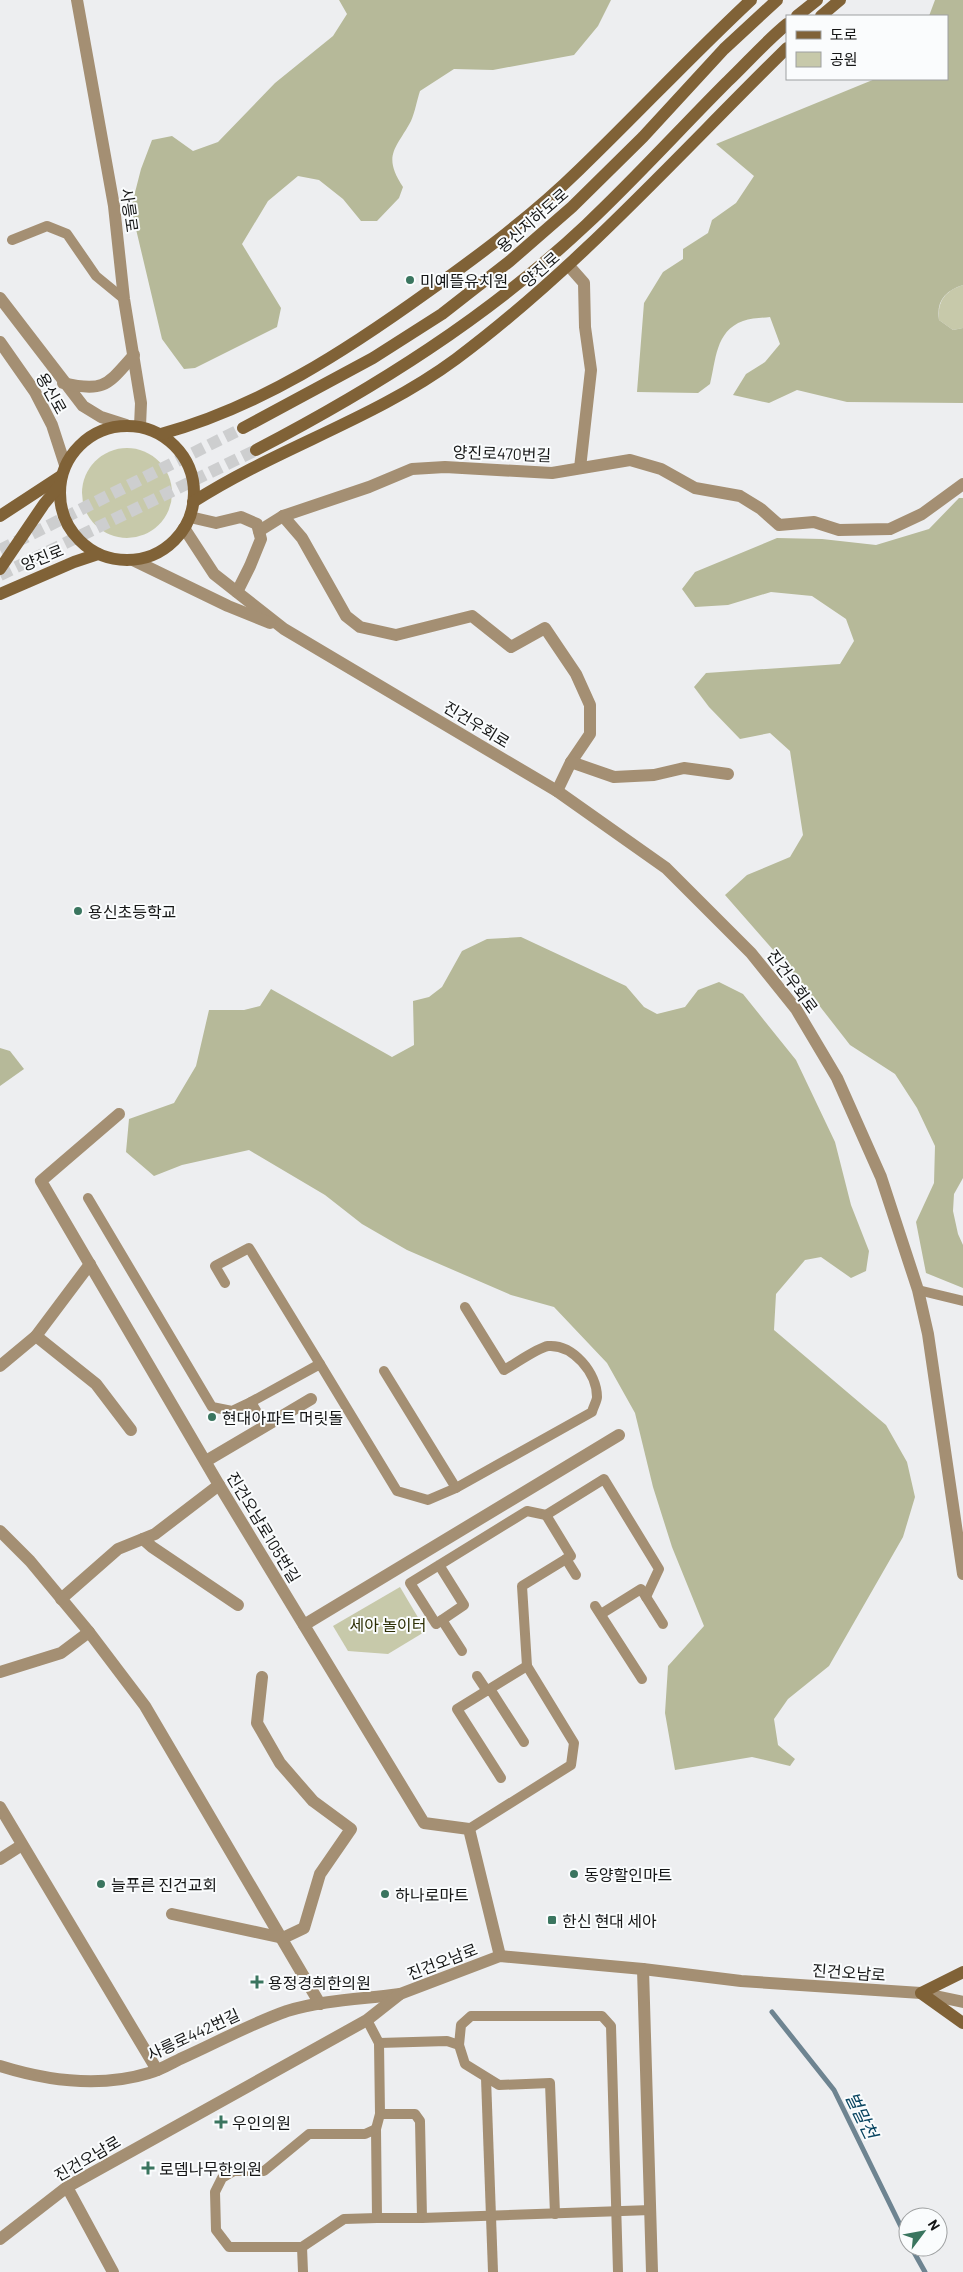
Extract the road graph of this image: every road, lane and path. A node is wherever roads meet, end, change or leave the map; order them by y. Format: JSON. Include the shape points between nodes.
{"nodes":[{"id":1,"x":77,"y":0,"type":"edge"},
{"id":2,"x":751,"y":0,"type":"edge"},
{"id":3,"x":777,"y":0,"type":"edge"},
{"id":4,"x":817,"y":0,"type":"edge"},
{"id":5,"x":840,"y":0,"type":"edge"},
{"id":6,"x":798,"y":15,"type":"edge"},
{"id":7,"x":822,"y":15,"type":"edge"},
{"id":8,"x":786,"y":25,"type":"edge"},
{"id":9,"x":786,"y":49,"type":"edge"},
{"id":10,"x":12,"y":240,"type":"dead end"},
{"id":11,"x":569,"y":266,"type":"junction"},
{"id":12,"x":0,"y":298,"type":"edge"},
{"id":13,"x":124,"y":299,"type":"junction"},
{"id":14,"x":0,"y":342,"type":"edge"},
{"id":15,"x":134,"y":355,"type":"junction"},
{"id":16,"x":63,"y":383,"type":"junction"},
{"id":17,"x":126,"y":425,"type":"junction"},
{"id":18,"x":140,"y":426,"type":"junction"},
{"id":19,"x":243,"y":428,"type":"tunnel mouth"},
{"id":20,"x":161,"y":434,"type":"junction"},
{"id":21,"x":256,"y":450,"type":"tunnel mouth"},
{"id":22,"x":580,"y":468,"type":"junction"},
{"id":23,"x":62,"y":476,"type":"junction"},
{"id":24,"x":963,"y":484,"type":"edge"},
{"id":25,"x":194,"y":502,"type":"junction"},
{"id":26,"x":0,"y":516,"type":"edge"},
{"id":27,"x":283,"y":516,"type":"junction"},
{"id":28,"x":187,"y":522,"type":"junction"},
{"id":29,"x":259,"y":531,"type":"junction"},
{"id":30,"x":98,"y":554,"type":"junction"},
{"id":31,"x":133,"y":560,"type":"junction"},
{"id":32,"x":0,"y":569,"type":"edge"},
{"id":33,"x":237,"y":592,"type":"junction"},
{"id":34,"x":0,"y":594,"type":"edge"},
{"id":35,"x":284,"y":629,"type":"junction"},
{"id":36,"x":571,"y":762,"type":"junction"},
{"id":37,"x":728,"y":774,"type":"dead end"},
{"id":38,"x":558,"y":791,"type":"junction"},
{"id":39,"x":119,"y":1114,"type":"dead end"},
{"id":40,"x":88,"y":1198,"type":"dead end"},
{"id":41,"x":90,"y":1264,"type":"junction"},
{"id":42,"x":226,"y":1283,"type":"dead end"},
{"id":43,"x":918,"y":1290,"type":"junction"},
{"id":44,"x":963,"y":1301,"type":"edge"},
{"id":45,"x":465,"y":1307,"type":"dead end"},
{"id":46,"x":36,"y":1336,"type":"junction"},
{"id":47,"x":320,"y":1364,"type":"junction"},
{"id":48,"x":0,"y":1366,"type":"edge"},
{"id":49,"x":384,"y":1371,"type":"dead end"},
{"id":50,"x":311,"y":1400,"type":"dead end"},
{"id":51,"x":251,"y":1402,"type":"junction"},
{"id":52,"x":265,"y":1426,"type":"junction"},
{"id":53,"x":131,"y":1430,"type":"dead end"},
{"id":54,"x":619,"y":1435,"type":"dead end"},
{"id":55,"x":206,"y":1461,"type":"junction"},
{"id":56,"x":219,"y":1484,"type":"junction"},
{"id":57,"x":456,"y":1488,"type":"junction"},
{"id":58,"x":546,"y":1515,"type":"junction"},
{"id":59,"x":0,"y":1531,"type":"edge"},
{"id":60,"x":143,"y":1539,"type":"junction"},
{"id":61,"x":566,"y":1559,"type":"junction"},
{"id":62,"x":439,"y":1565,"type":"junction"},
{"id":63,"x":963,"y":1574,"type":"edge"},
{"id":64,"x":576,"y":1575,"type":"dead end"},
{"id":65,"x":646,"y":1597,"type":"junction"},
{"id":66,"x":61,"y":1598,"type":"junction"},
{"id":67,"x":238,"y":1604,"type":"dead end"},
{"id":68,"x":442,"y":1620,"type":"junction"},
{"id":69,"x":663,"y":1624,"type":"dead end"},
{"id":70,"x":304,"y":1625,"type":"junction"},
{"id":71,"x":89,"y":1632,"type":"junction"},
{"id":72,"x":462,"y":1651,"type":"dead end"},
{"id":73,"x":526,"y":1666,"type":"junction"},
{"id":74,"x":0,"y":1672,"type":"edge"},
{"id":75,"x":477,"y":1676,"type":"dead end"},
{"id":76,"x":262,"y":1677,"type":"dead end"},
{"id":77,"x":642,"y":1679,"type":"dead end"},
{"id":78,"x":488,"y":1690,"type":"junction"},
{"id":79,"x":524,"y":1742,"type":"dead end"},
{"id":80,"x":501,"y":1778,"type":"dead end"},
{"id":81,"x":0,"y":1807,"type":"edge"},
{"id":82,"x":469,"y":1829,"type":"junction"},
{"id":83,"x":22,"y":1844,"type":"junction"},
{"id":84,"x":0,"y":1859,"type":"edge"},
{"id":85,"x":172,"y":1914,"type":"dead end"},
{"id":86,"x":283,"y":1938,"type":"junction"},
{"id":87,"x":500,"y":1956,"type":"junction"},
{"id":88,"x":643,"y":1969,"type":"junction"},
{"id":89,"x":963,"y":1972,"type":"edge"},
{"id":90,"x":921,"y":1993,"type":"junction"},
{"id":91,"x":400,"y":1994,"type":"junction"},
{"id":92,"x":963,"y":2002,"type":"edge"},
{"id":93,"x":320,"y":2004,"type":"junction"},
{"id":94,"x":367,"y":2020,"type":"junction"},
{"id":95,"x":963,"y":2023,"type":"edge"},
{"id":96,"x":379,"y":2044,"type":"junction"},
{"id":97,"x":459,"y":2045,"type":"junction"},
{"id":98,"x":0,"y":2066,"type":"edge"},
{"id":99,"x":156,"y":2070,"type":"junction"},
{"id":100,"x":486,"y":2078,"type":"junction"},
{"id":101,"x":380,"y":2114,"type":"junction"},
{"id":102,"x":376,"y":2129,"type":"junction"},
{"id":103,"x":67,"y":2187,"type":"junction"},
{"id":104,"x":651,"y":2210,"type":"junction"},
{"id":105,"x":615,"y":2211,"type":"junction"},
{"id":106,"x":555,"y":2214,"type":"junction"},
{"id":107,"x":490,"y":2215,"type":"junction"},
{"id":108,"x":377,"y":2218,"type":"junction"},
{"id":109,"x":422,"y":2218,"type":"junction"},
{"id":110,"x":0,"y":2239,"type":"edge"},
{"id":111,"x":302,"y":2247,"type":"junction"},
{"id":112,"x":113,"y":2272,"type":"edge"},
{"id":113,"x":303,"y":2272,"type":"edge"},
{"id":114,"x":493,"y":2272,"type":"edge"},
{"id":115,"x":618,"y":2272,"type":"edge"},
{"id":116,"x":652,"y":2272,"type":"edge"}],
"edges":[{"from":1,"to":13,"type":"street","name":"사릉로","via":[[114,206]]},
{"from":2,"to":20,"type":"main road","via":[[578,172],[504,237],[307,373],[202,422]]},
{"from":3,"to":19,"type":"main road","name":"용신지하도로","via":[[724,49],[643,137],[572,207],[510,262],[442,314],[373,358]]},
{"from":4,"to":6,"type":"main road"},
{"from":5,"to":7,"type":"main road"},
{"from":8,"to":21,"type":"main road","via":[[586,224],[498,300],[379,381]]},
{"from":9,"to":11,"type":"main road","name":"양진로"},
{"from":10,"to":13,"type":"lane","via":[[46,226],[66,234],[96,276]]},
{"from":11,"to":22,"type":"street","via":[[584,283],[585,327],[591,370]]},
{"from":11,"to":25,"type":"main road","name":"양진로","via":[[455,360],[401,395],[251,468]]},
{"from":12,"to":16,"type":"street"},
{"from":13,"to":15,"type":"street","name":"사릉로"},
{"from":14,"to":23,"type":"street","name":"용신로","via":[[35,392],[52,425]]},
{"from":15,"to":16,"type":"street","via":[[110,382],[99,386]]},
{"from":15,"to":18,"type":"street","name":"사릉로","via":[[141,403]]},
{"from":16,"to":17,"type":"street","via":[[83,406]]},
{"from":17,"to":18,"type":"main road"},
{"from":17,"to":23,"type":"main road","via":[[108,427],[91,434],[76,448]]},
{"from":18,"to":20,"type":"main road"},
{"from":20,"to":25,"type":"main road","via":[[188,463]]},
{"from":22,"to":24,"type":"street","name":"양진로470번길","via":[[630,460],[661,469],[696,488],[740,496],[761,508],[779,525],[814,522],[839,530],[890,529],[922,514]]},
{"from":22,"to":27,"type":"street","name":"양진로470번길","via":[[552,473],[445,467],[412,469]]},
{"from":23,"to":26,"type":"main road"},
{"from":23,"to":30,"type":"main road","via":[[60,507],[68,526],[81,542]]},
{"from":23,"to":32,"type":"main road"},
{"from":25,"to":28,"type":"main road"},
{"from":27,"to":29,"type":"street","name":"양진로470번길"},
{"from":27,"to":36,"type":"street","via":[[302,538],[346,616],[360,627],[396,636],[472,616],[510,648],[545,628],[576,674],[590,706],[590,734]]},
{"from":28,"to":29,"type":"street","via":[[216,523],[242,517],[257,524]]},
{"from":28,"to":31,"type":"main road","via":[[162,550]]},
{"from":28,"to":33,"type":"street","name":"진건우회로","via":[[214,574]]},
{"from":29,"to":33,"type":"street","via":[[261,539]]},
{"from":30,"to":31,"type":"main road"},
{"from":30,"to":34,"type":"main road","name":"양진로"},
{"from":31,"to":35,"type":"street","name":"진건우회로"},
{"from":33,"to":35,"type":"street","name":"진건우회로"},
{"from":35,"to":38,"type":"street","name":"진건우회로"},
{"from":36,"to":37,"type":"street","via":[[614,777],[684,768]]},
{"from":36,"to":38,"type":"street"},
{"from":38,"to":43,"type":"street","name":"진건우회로","via":[[666,868],[752,953],[796,1009],[837,1078],[881,1177]]},
{"from":39,"to":41,"type":"street","name":"진건오남로105번길","via":[[41,1181]]},
{"from":40,"to":51,"type":"lane","via":[[212,1407],[232,1411]]},
{"from":41,"to":46,"type":"street"},
{"from":41,"to":55,"type":"street","name":"진건오남로105번길"},
{"from":42,"to":47,"type":"lane","via":[[215,1266],[249,1248]]},
{"from":43,"to":44,"type":"lane"},
{"from":43,"to":63,"type":"street","name":"진건우회로","via":[[928,1334]]},
{"from":45,"to":57,"type":"lane","via":[[504,1370],[545,1347],[560,1346],[580,1358],[592,1378],[597,1398],[592,1412]]},
{"from":46,"to":48,"type":"street"},
{"from":46,"to":53,"type":"street","via":[[96,1384]]},
{"from":47,"to":51,"type":"lane"},
{"from":47,"to":57,"type":"lane","via":[[397,1490],[428,1500]]},
{"from":49,"to":57,"type":"lane"},
{"from":50,"to":52,"type":"street"},
{"from":51,"to":52,"type":"lane"},
{"from":52,"to":55,"type":"street"},
{"from":54,"to":70,"type":"street"},
{"from":55,"to":56,"type":"street","name":"진건오남로105번길"},
{"from":56,"to":60,"type":"street","via":[[155,1534]]},
{"from":56,"to":70,"type":"street","name":"진건오남로105번길"},
{"from":58,"to":61,"type":"lane","via":[[571,1556]]},
{"from":58,"to":62,"type":"lane","via":[[528,1511]]},
{"from":58,"to":65,"type":"lane","via":[[604,1479],[659,1569]]},
{"from":59,"to":66,"type":"street"},
{"from":60,"to":66,"type":"street","via":[[118,1549]]},
{"from":60,"to":67,"type":"street"},
{"from":61,"to":64,"type":"lane"},
{"from":61,"to":73,"type":"lane","via":[[522,1586]]},
{"from":62,"to":68,"type":"lane","via":[[464,1605]]},
{"from":62,"to":68,"type":"lane","via":[[410,1583],[436,1624]]},
{"from":65,"to":69,"type":"lane"},
{"from":65,"to":77,"type":"lane","via":[[641,1589],[598,1610]]},
{"from":66,"to":71,"type":"street"},
{"from":68,"to":72,"type":"lane"},
{"from":70,"to":82,"type":"street","name":"진건오남로105번길","via":[[424,1823]]},
{"from":71,"to":74,"type":"street","via":[[61,1653]]},
{"from":71,"to":86,"type":"street","via":[[145,1706]]},
{"from":73,"to":78,"type":"lane"},
{"from":73,"to":82,"type":"lane","via":[[574,1744],[572,1765]]},
{"from":75,"to":78,"type":"lane"},
{"from":76,"to":86,"type":"street","via":[[257,1723],[280,1763],[312,1801],[352,1829],[320,1874],[304,1928]]},
{"from":78,"to":79,"type":"lane"},
{"from":78,"to":80,"type":"lane","via":[[457,1709]]},
{"from":81,"to":83,"type":"street"},
{"from":82,"to":87,"type":"street"},
{"from":83,"to":84,"type":"street"},
{"from":83,"to":99,"type":"street"},
{"from":85,"to":86,"type":"street"},
{"from":86,"to":93,"type":"street"},
{"from":87,"to":88,"type":"street","name":"진건오남로"},
{"from":87,"to":91,"type":"street","name":"진건오남로"},
{"from":88,"to":90,"type":"street","name":"진건오남로","via":[[741,1982]]},
{"from":88,"to":104,"type":"street"},
{"from":89,"to":90,"type":"main road"},
{"from":90,"to":92,"type":"street","name":"진건오남로"},
{"from":90,"to":95,"type":"main road"},
{"from":91,"to":93,"type":"street","name":"사릉로442번길"},
{"from":91,"to":94,"type":"street","name":"진건오남로"},
{"from":93,"to":99,"type":"street","name":"사릉로442번길","via":[[290,2010],[256,2023]]},
{"from":94,"to":96,"type":"lane"},
{"from":94,"to":103,"type":"street","name":"진건오남로"},
{"from":96,"to":97,"type":"lane","via":[[447,2041]]},
{"from":96,"to":101,"type":"lane"},
{"from":97,"to":100,"type":"lane","via":[[465,2064]]},
{"from":97,"to":105,"type":"lane","via":[[461,2025],[471,2016],[602,2016],[611,2026]]},
{"from":98,"to":99,"type":"street","name":"사릉로442번길","via":[[22,2073],[82,2082],[117,2079]]},
{"from":100,"to":106,"type":"lane","via":[[499,2085],[550,2083]]},
{"from":100,"to":107,"type":"lane"},
{"from":101,"to":102,"type":"lane"},
{"from":101,"to":109,"type":"lane","via":[[415,2114],[420,2121]]},
{"from":102,"to":108,"type":"lane"},
{"from":102,"to":111,"type":"lane","via":[[365,2134],[310,2134],[264,2171],[234,2171],[222,2178],[215,2192],[216,2230],[229,2247]]},
{"from":103,"to":110,"type":"street","name":"진건오남로"},
{"from":103,"to":112,"type":"street"},
{"from":104,"to":105,"type":"lane"},
{"from":104,"to":116,"type":"street"},
{"from":105,"to":106,"type":"lane"},
{"from":105,"to":115,"type":"lane"},
{"from":106,"to":107,"type":"lane"},
{"from":107,"to":109,"type":"lane"},
{"from":107,"to":114,"type":"lane"},
{"from":108,"to":109,"type":"lane"},
{"from":108,"to":111,"type":"lane","via":[[344,2219]]},
{"from":111,"to":113,"type":"lane"}]}
